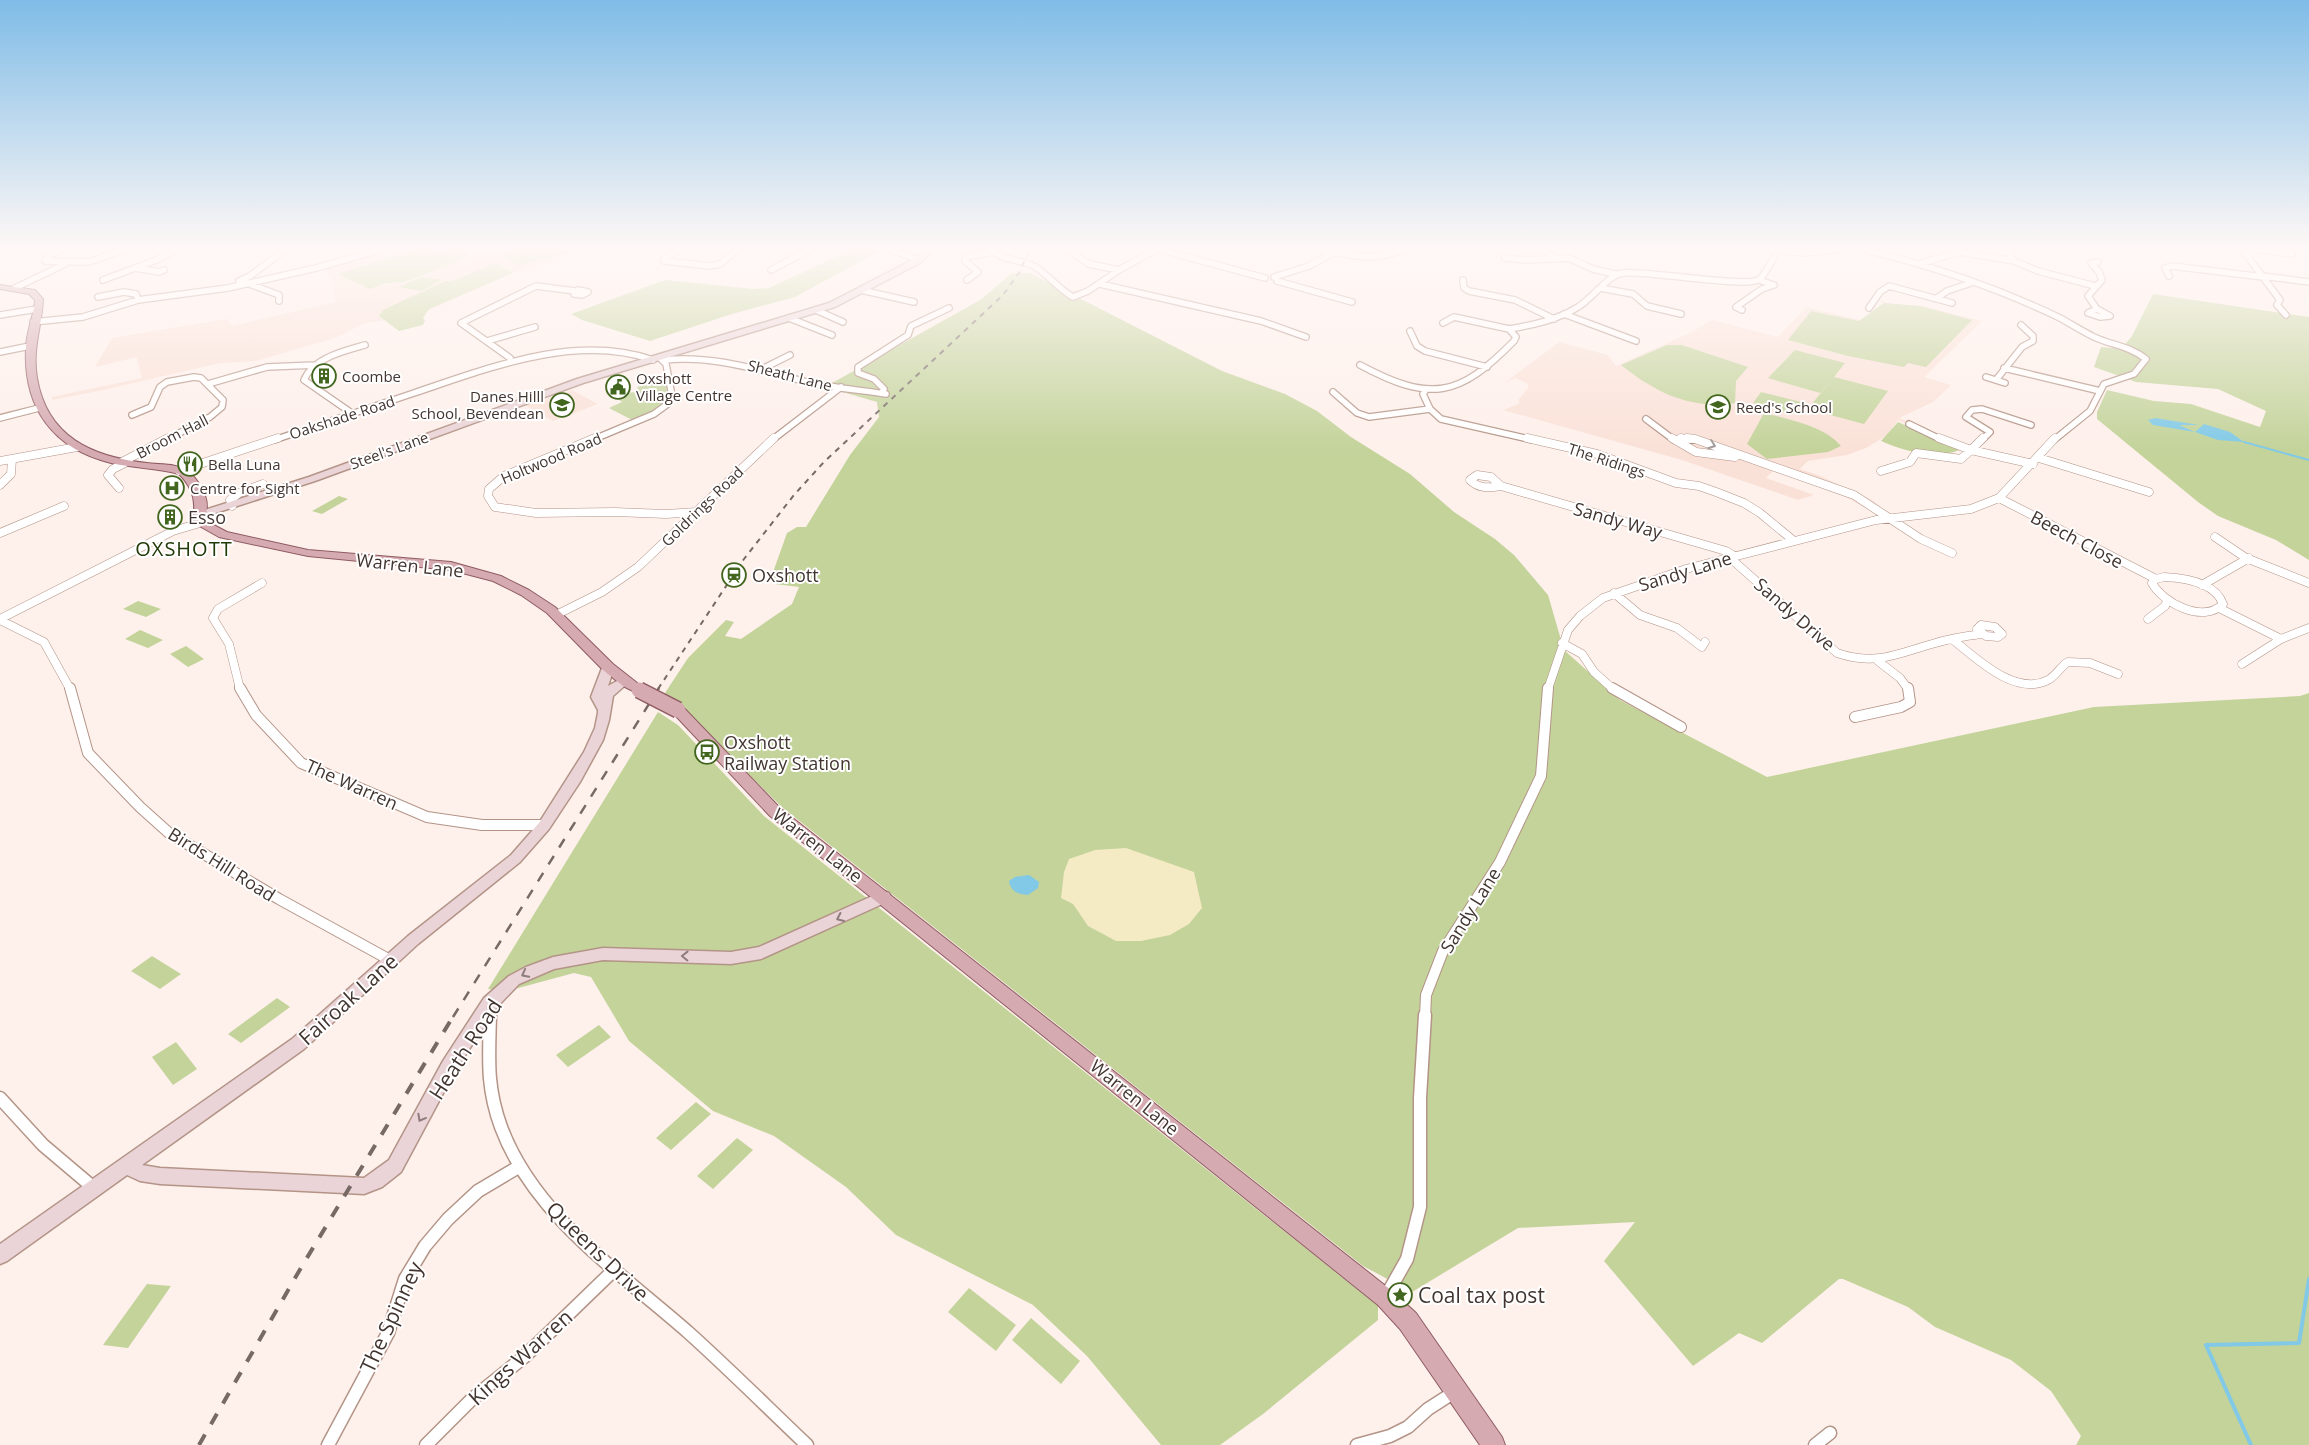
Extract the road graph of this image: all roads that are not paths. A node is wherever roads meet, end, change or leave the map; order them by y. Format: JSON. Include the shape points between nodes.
{"nodes":[{"id":1,"x":35,"y":316,"type":"edge"},
{"id":2,"x":85,"y":316,"type":"edge"},
{"id":3,"x":474,"y":316,"type":"edge"},
{"id":4,"x":794,"y":316,"type":"edge"},
{"id":5,"x":830,"y":316,"type":"edge"},
{"id":6,"x":931,"y":316,"type":"edge"},
{"id":7,"x":1245,"y":316,"type":"edge"},
{"id":8,"x":1549,"y":316,"type":"edge"},
{"id":9,"x":1559,"y":316,"type":"edge"},
{"id":10,"x":1572,"y":316,"type":"edge"},
{"id":11,"x":2056,"y":316,"type":"edge"},
{"id":12,"x":789,"y":318,"type":"junction"},
{"id":13,"x":1554,"y":319,"type":"junction"},
{"id":14,"x":33,"y":322,"type":"junction"},
{"id":15,"x":843,"y":322,"type":"dead end"},
{"id":16,"x":1444,"y":323,"type":"dead end"},
{"id":17,"x":2021,"y":326,"type":"dead end"},
{"id":18,"x":535,"y":327,"type":"dead end"},
{"id":19,"x":1509,"y":329,"type":"junction"},
{"id":20,"x":1410,"y":331,"type":"dead end"},
{"id":21,"x":832,"y":334,"type":"dead end"},
{"id":22,"x":1306,"y":337,"type":"dead end"},
{"id":23,"x":487,"y":341,"type":"junction"},
{"id":24,"x":1636,"y":342,"type":"dead end"},
{"id":25,"x":365,"y":345,"type":"dead end"},
{"id":26,"x":30,"y":346,"type":"junction"},
{"id":27,"x":0,"y":352,"type":"edge"},
{"id":28,"x":790,"y":355,"type":"dead end"},
{"id":29,"x":510,"y":358,"type":"junction"},
{"id":30,"x":659,"y":359,"type":"junction"},
{"id":31,"x":530,"y":360,"type":"junction"},
{"id":32,"x":316,"y":365,"type":"junction"},
{"id":33,"x":504,"y":365,"type":"junction"},
{"id":34,"x":1360,"y":365,"type":"dead end"},
{"id":35,"x":1487,"y":367,"type":"junction"},
{"id":36,"x":2004,"y":368,"type":"junction"},
{"id":37,"x":762,"y":369,"type":"junction"},
{"id":38,"x":1986,"y":377,"type":"dead end"},
{"id":39,"x":1996,"y":380,"type":"junction"},
{"id":40,"x":2005,"y":383,"type":"dead end"},
{"id":41,"x":208,"y":384,"type":"junction"},
{"id":42,"x":840,"y":387,"type":"junction"},
{"id":43,"x":1425,"y":390,"type":"junction"},
{"id":44,"x":2100,"y":391,"type":"junction"},
{"id":45,"x":1333,"y":392,"type":"dead end"},
{"id":46,"x":884,"y":394,"type":"joint"},
{"id":47,"x":39,"y":408,"type":"junction"},
{"id":48,"x":1430,"y":409,"type":"junction"},
{"id":49,"x":353,"y":414,"type":"junction"},
{"id":50,"x":131,"y":415,"type":"dead end"},
{"id":51,"x":0,"y":418,"type":"edge"},
{"id":52,"x":1646,"y":419,"type":"dead end"},
{"id":53,"x":1909,"y":424,"type":"dead end"},
{"id":54,"x":2031,"y":425,"type":"dead end"},
{"id":55,"x":1677,"y":441,"type":"junction"},
{"id":56,"x":77,"y":447,"type":"junction"},
{"id":57,"x":1971,"y":450,"type":"junction"},
{"id":58,"x":1747,"y":458,"type":"junction"},
{"id":59,"x":12,"y":459,"type":"junction"},
{"id":60,"x":0,"y":461,"type":"edge"},
{"id":61,"x":2036,"y":461,"type":"junction"},
{"id":62,"x":123,"y":462,"type":"junction"},
{"id":63,"x":179,"y":471,"type":"junction"},
{"id":64,"x":1881,"y":471,"type":"dead end"},
{"id":65,"x":262,"y":483,"type":"dead end"},
{"id":66,"x":0,"y":485,"type":"edge"},
{"id":67,"x":1501,"y":486,"type":"dead end"},
{"id":68,"x":119,"y":488,"type":"dead end"},
{"id":69,"x":2149,"y":492,"type":"dead end"},
{"id":70,"x":1998,"y":498,"type":"junction"},
{"id":71,"x":64,"y":506,"type":"dead end"},
{"id":72,"x":232,"y":506,"type":"junction"},
{"id":73,"x":697,"y":512,"type":"junction"},
{"id":74,"x":673,"y":516,"type":"junction"},
{"id":75,"x":1891,"y":518,"type":"junction"},
{"id":76,"x":200,"y":519,"type":"junction"},
{"id":77,"x":683,"y":524,"type":"junction"},
{"id":78,"x":0,"y":533,"type":"edge"},
{"id":79,"x":2214,"y":537,"type":"dead end"},
{"id":80,"x":1794,"y":541,"type":"junction"},
{"id":81,"x":1952,"y":553,"type":"dead end"},
{"id":82,"x":1731,"y":557,"type":"junction"},
{"id":83,"x":2249,"y":558,"type":"junction"},
{"id":84,"x":2156,"y":579,"type":"junction"},
{"id":85,"x":262,"y":583,"type":"dead end"},
{"id":86,"x":2309,"y":583,"type":"edge"},
{"id":87,"x":2202,"y":585,"type":"junction"},
{"id":88,"x":1614,"y":593,"type":"junction"},
{"id":89,"x":2167,"y":601,"type":"junction"},
{"id":90,"x":2219,"y":608,"type":"junction"},
{"id":91,"x":556,"y":615,"type":"junction"},
{"id":92,"x":2148,"y":619,"type":"dead end"},
{"id":93,"x":0,"y":620,"type":"edge"},
{"id":94,"x":2309,"y":628,"type":"edge"},
{"id":95,"x":1982,"y":634,"type":"dead end"},
{"id":96,"x":1952,"y":639,"type":"junction"},
{"id":97,"x":2281,"y":639,"type":"junction"},
{"id":98,"x":1705,"y":642,"type":"dead end"},
{"id":99,"x":1562,"y":643,"type":"junction"},
{"id":100,"x":1878,"y":661,"type":"junction"},
{"id":101,"x":2242,"y":664,"type":"dead end"},
{"id":102,"x":608,"y":668,"type":"junction"},
{"id":103,"x":2118,"y":674,"type":"dead end"},
{"id":104,"x":624,"y":681,"type":"junction"},
{"id":105,"x":1860,"y":707,"type":"dead end"},
{"id":106,"x":603,"y":708,"type":"junction"},
{"id":107,"x":1869,"y":715,"type":"junction"},
{"id":108,"x":1855,"y":717,"type":"dead end"},
{"id":109,"x":1681,"y":727,"type":"dead end"},
{"id":110,"x":545,"y":825,"type":"junction"},
{"id":111,"x":884,"y":898,"type":"junction"},
{"id":112,"x":390,"y":960,"type":"junction"},
{"id":113,"x":490,"y":1003,"type":"junction"},
{"id":114,"x":0,"y":1098,"type":"edge"},
{"id":115,"x":128,"y":1166,"type":"junction"},
{"id":116,"x":520,"y":1166,"type":"junction"},
{"id":117,"x":95,"y":1189,"type":"junction"},
{"id":118,"x":0,"y":1255,"type":"edge"},
{"id":119,"x":614,"y":1270,"type":"junction"},
{"id":120,"x":1385,"y":1298,"type":"junction"},
{"id":121,"x":1456,"y":1390,"type":"junction"},
{"id":122,"x":1830,"y":1433,"type":"dead end"},
{"id":123,"x":328,"y":1445,"type":"edge"},
{"id":124,"x":426,"y":1445,"type":"edge"},
{"id":125,"x":807,"y":1445,"type":"edge"},
{"id":126,"x":1357,"y":1445,"type":"edge"},
{"id":127,"x":1494,"y":1445,"type":"edge"},
{"id":128,"x":1815,"y":1445,"type":"edge"}],
"edges":[{"from":1,"to":14,"type":"main road"},
{"from":2,"to":14,"type":"street"},
{"from":3,"to":23,"type":"street","via":[[461,323]]},
{"from":4,"to":12,"type":"main road","name":"Steel's Lane"},
{"from":5,"to":15,"type":"street"},
{"from":6,"to":46,"type":"street","via":[[911,326],[908,335],[858,367],[858,373],[874,378],[884,389]]},
{"from":7,"to":22,"type":"street"},
{"from":8,"to":13,"type":"street"},
{"from":9,"to":13,"type":"street"},
{"from":10,"to":24,"type":"street"},
{"from":11,"to":44,"type":"street","name":"Sandy Lane","via":[[2146,359],[2136,375],[2110,381]]},
{"from":12,"to":21,"type":"street"},
{"from":12,"to":30,"type":"main road","name":"Steel's Lane"},
{"from":13,"to":19,"type":"street"},
{"from":14,"to":26,"type":"main road"},
{"from":16,"to":19,"type":"street","via":[[1454,317],[1476,325]]},
{"from":17,"to":36,"type":"street","via":[[2030,331],[2033,340],[2022,347]]},
{"from":18,"to":23,"type":"street"},
{"from":19,"to":35,"type":"street","via":[[1516,339]]},
{"from":20,"to":35,"type":"street","via":[[1413,341],[1425,351]]},
{"from":23,"to":29,"type":"street"},
{"from":25,"to":32,"type":"street","name":"Broom Hall"},
{"from":26,"to":27,"type":"street"},
{"from":26,"to":47,"type":"main road"},
{"from":28,"to":37,"type":"street"},
{"from":29,"to":31,"type":"street","via":[[521,356]]},
{"from":29,"to":33,"type":"street"},
{"from":30,"to":31,"type":"street","name":"Oakshade Road","via":[[600,348]]},
{"from":30,"to":37,"type":"street","name":"Sheath Lane","via":[[718,360]]},
{"from":30,"to":72,"type":"main road","name":"Steel's Lane","via":[[580,381]]},
{"from":30,"to":74,"type":"street","name":"Holtwood Road","via":[[672,396],[663,408],[504,476],[489,489],[488,496],[495,507],[513,512],[616,512]]},
{"from":31,"to":33,"type":"street","name":"Oakshade Road"},
{"from":32,"to":41,"type":"street","name":"Broom Hall","via":[[267,367]]},
{"from":32,"to":49,"type":"street","via":[[309,369],[304,380]]},
{"from":33,"to":49,"type":"street","name":"Oakshade Road"},
{"from":34,"to":43,"type":"street","via":[[1391,382]]},
{"from":35,"to":43,"type":"street","via":[[1459,384]]},
{"from":36,"to":39,"type":"street"},
{"from":36,"to":44,"type":"street"},
{"from":37,"to":42,"type":"street","name":"Sheath Lane","via":[[815,384]]},
{"from":38,"to":39,"type":"street"},
{"from":39,"to":40,"type":"street"},
{"from":41,"to":50,"type":"street","name":"Broom Hall","via":[[194,377],[167,382],[160,387],[151,407]]},
{"from":41,"to":62,"type":"street","name":"Broom Hall","via":[[223,400],[217,413]]},
{"from":42,"to":46,"type":"street","name":"Sheath Lane"},
{"from":42,"to":73,"type":"street","name":"Goldrings Road","via":[[768,443]]},
{"from":43,"to":48,"type":"street","via":[[1423,394]]},
{"from":44,"to":61,"type":"street","name":"Sandy Lane","via":[[2090,411],[2062,431]]},
{"from":45,"to":48,"type":"street","via":[[1357,413],[1369,417]]},
{"from":47,"to":51,"type":"street"},
{"from":47,"to":56,"type":"main road","via":[[61,437]]},
{"from":48,"to":80,"type":"street","name":"The Ridings","via":[[1434,415],[1449,422],[1597,454],[1676,483],[1716,492],[1760,513]]},
{"from":49,"to":63,"type":"street","name":"Oakshade Road"},
{"from":52,"to":55,"type":"street"},
{"from":53,"to":57,"type":"street"},
{"from":54,"to":57,"type":"street","via":[[1982,409],[1972,410],[1966,417],[1990,432]]},
{"from":55,"to":58,"type":"street","via":[[1700,452]]},
{"from":55,"to":58,"type":"street","one_way":true,"via":[[1695,439]]},
{"from":56,"to":59,"type":"street"},
{"from":56,"to":62,"type":"main road"},
{"from":57,"to":61,"type":"street"},
{"from":57,"to":64,"type":"street","via":[[1961,459],[1916,453],[1910,462]]},
{"from":58,"to":75,"type":"street","via":[[1854,495]]},
{"from":59,"to":60,"type":"street"},
{"from":59,"to":66,"type":"street","via":[[11,474]]},
{"from":61,"to":69,"type":"street"},
{"from":61,"to":70,"type":"street","name":"Sandy Lane"},
{"from":62,"to":63,"type":"main road"},
{"from":62,"to":68,"type":"street","via":[[108,475]]},
{"from":63,"to":76,"type":"main road","via":[[190,479],[200,495]]},
{"from":65,"to":72,"type":"street","via":[[239,493],[230,500]]},
{"from":67,"to":82,"type":"street","name":"Sandy Way","via":[[1726,551]]},
{"from":70,"to":75,"type":"street","name":"Sandy Lane","via":[[1971,509]]},
{"from":70,"to":84,"type":"street","name":"Beech Close"},
{"from":71,"to":78,"type":"street"},
{"from":72,"to":76,"type":"main road","name":"Steel's Lane"},
{"from":73,"to":74,"type":"street","name":"Holtwood Road"},
{"from":73,"to":77,"type":"street","name":"Goldrings Road"},
{"from":74,"to":77,"type":"street"},
{"from":75,"to":80,"type":"street","name":"Sandy Lane"},
{"from":75,"to":81,"type":"street","via":[[1921,539]]},
{"from":76,"to":91,"type":"main road","name":"Warren Lane","via":[[223,535],[308,554],[451,566],[473,571],[529,593]]},
{"from":76,"to":93,"type":"street"},
{"from":77,"to":91,"type":"street","name":"Goldrings Road","via":[[623,578]]},
{"from":79,"to":83,"type":"street"},
{"from":80,"to":82,"type":"street","name":"Sandy Lane"},
{"from":82,"to":88,"type":"street","name":"Sandy Lane"},
{"from":82,"to":100,"type":"street","name":"Sandy Drive","via":[[1838,653],[1851,659]]},
{"from":83,"to":86,"type":"street"},
{"from":83,"to":87,"type":"street"},
{"from":84,"to":87,"type":"street","name":"Beech Close","via":[[2182,578]]},
{"from":84,"to":89,"type":"street","via":[[2152,583],[2155,591]]},
{"from":85,"to":110,"type":"street","name":"The Warren","via":[[218,608],[213,618],[229,644],[243,697],[301,763],[427,817],[482,825]]},
{"from":87,"to":90,"type":"street","name":"Beech Close","via":[[2220,596],[2223,604]]},
{"from":88,"to":98,"type":"street","via":[[1640,615],[1677,628],[1702,648]]},
{"from":88,"to":99,"type":"street","name":"Sandy Lane","via":[[1580,616]]},
{"from":89,"to":90,"type":"street","via":[[2201,611]]},
{"from":89,"to":92,"type":"street"},
{"from":90,"to":97,"type":"street"},
{"from":91,"to":102,"type":"main road","name":"Warren Lane"},
{"from":93,"to":112,"type":"street","name":"Birds Hill Road","via":[[44,642],[69,686],[88,753],[169,833]]},
{"from":94,"to":97,"type":"street"},
{"from":95,"to":96,"type":"street","name":"Sandy Drive"},
{"from":96,"to":100,"type":"street","name":"Sandy Drive"},
{"from":96,"to":103,"type":"street","via":[[1987,667],[2016,681],[2041,683],[2068,662],[2108,666]]},
{"from":97,"to":101,"type":"street"},
{"from":99,"to":109,"type":"street","via":[[1582,654],[1594,672],[1615,692]]},
{"from":99,"to":120,"type":"street","name":"Sandy Lane","via":[[1546,694],[1541,776],[1500,862],[1443,951],[1426,995],[1420,1098],[1420,1207],[1407,1259]]},
{"from":100,"to":107,"type":"street","via":[[1908,685],[1910,702]]},
{"from":102,"to":104,"type":"main road","name":"Warren Lane"},
{"from":102,"to":106,"type":"main road","via":[[597,697]]},
{"from":104,"to":106,"type":"main road","name":"Fairoak Lane","via":[[610,690]]},
{"from":104,"to":111,"type":"main road","name":"Warren Lane","bridge":true,"via":[[678,710],[775,812]]},
{"from":105,"to":107,"type":"street"},
{"from":106,"to":110,"type":"main road","name":"Fairoak Lane","via":[[596,741]]},
{"from":107,"to":108,"type":"street"},
{"from":110,"to":112,"type":"main road","name":"Fairoak Lane","via":[[526,849]]},
{"from":111,"to":113,"type":"main road","name":"Heath Road","one_way":true,"via":[[774,948],[746,956],[603,954],[553,963],[514,980]]},
{"from":111,"to":120,"type":"main road","name":"Warren Lane"},
{"from":112,"to":115,"type":"main road","name":"Fairoak Lane","via":[[327,1021],[298,1044]]},
{"from":113,"to":115,"type":"main road","name":"Heath Road","one_way":true,"via":[[449,1066],[394,1166],[376,1181],[364,1186],[160,1176],[140,1173]]},
{"from":113,"to":116,"type":"street","name":"Queens Drive","via":[[490,1089],[504,1132]]},
{"from":114,"to":117,"type":"street","via":[[43,1146]]},
{"from":115,"to":117,"type":"main road","name":"Fairoak Lane"},
{"from":116,"to":119,"type":"street","name":"Queens Drive","via":[[540,1195]]},
{"from":116,"to":123,"type":"street","name":"The Spinney","via":[[478,1191],[448,1218],[425,1246],[404,1279],[388,1333]]},
{"from":117,"to":118,"type":"main road","name":"Fairoak Lane"},
{"from":119,"to":124,"type":"street","name":"Kings Warren"},
{"from":119,"to":125,"type":"street","name":"Queens Drive","via":[[689,1333]]},
{"from":120,"to":121,"type":"main road","name":"Warren Lane","via":[[1408,1321]]},
{"from":121,"to":126,"type":"street","via":[[1408,1427]]},
{"from":121,"to":127,"type":"main road","name":"Warren Lane"},
{"from":122,"to":128,"type":"street"}]}
